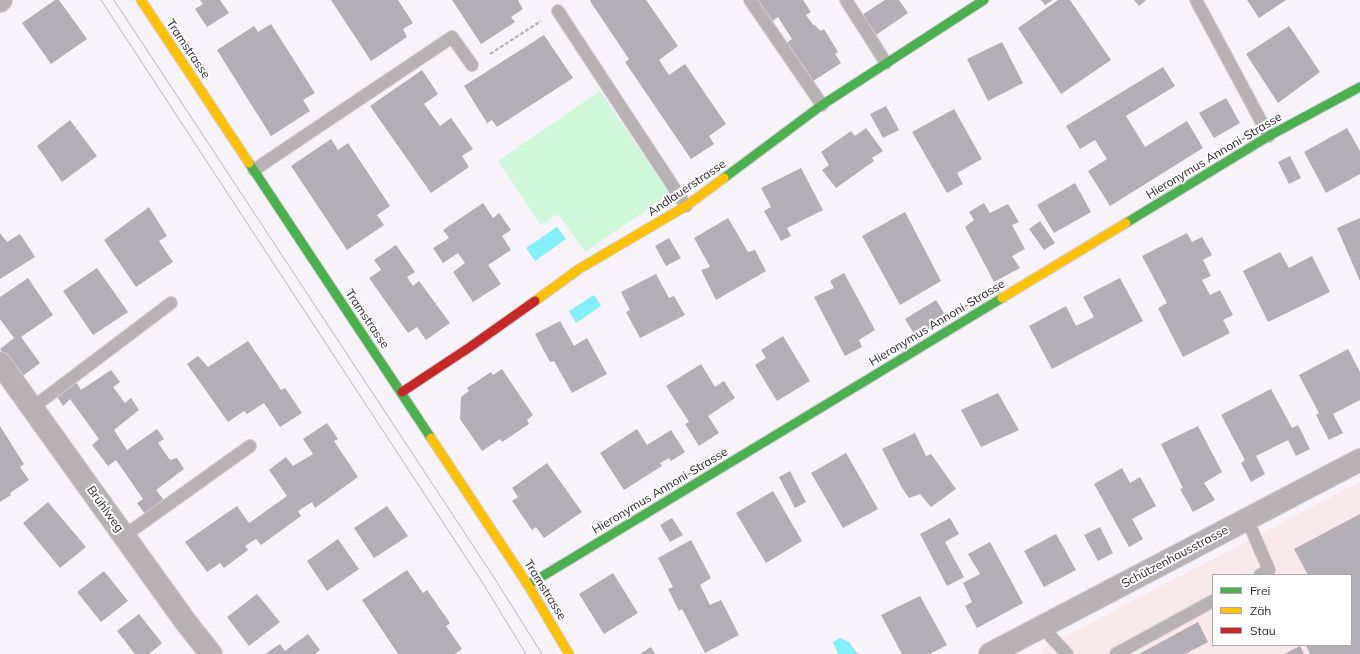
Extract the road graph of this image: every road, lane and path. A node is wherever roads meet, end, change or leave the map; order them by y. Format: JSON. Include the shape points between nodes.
{"nodes":[{"id":1,"x":141,"y":0,"type":"edge"},
{"id":2,"x":750,"y":0,"type":"edge"},
{"id":3,"x":846,"y":0,"type":"edge"},
{"id":4,"x":984,"y":0,"type":"edge"},
{"id":5,"x":1196,"y":0,"type":"edge"},
{"id":6,"x":558,"y":11,"type":"joint"},
{"id":7,"x":886,"y":63,"type":"junction"},
{"id":8,"x":472,"y":65,"type":"joint"},
{"id":9,"x":1360,"y":87,"type":"edge"},
{"id":10,"x":822,"y":105,"type":"junction"},
{"id":11,"x":1269,"y":136,"type":"junction"},
{"id":12,"x":254,"y":170,"type":"junction"},
{"id":13,"x":686,"y":206,"type":"junction"},
{"id":14,"x":170,"y":303,"type":"dead end"},
{"id":15,"x":0,"y":363,"type":"edge"},
{"id":16,"x":402,"y":392,"type":"junction"},
{"id":17,"x":32,"y":408,"type":"junction"},
{"id":18,"x":250,"y":446,"type":"dead end"},
{"id":19,"x":1360,"y":460,"type":"edge"},
{"id":20,"x":1247,"y":519,"type":"junction"},
{"id":21,"x":124,"y":536,"type":"junction"},
{"id":22,"x":1262,"y":574,"type":"edge"},
{"id":23,"x":528,"y":585,"type":"junction"},
{"id":24,"x":1212,"y":602,"type":"edge"},
{"id":25,"x":1042,"y":627,"type":"junction"},
{"id":26,"x":211,"y":654,"type":"edge"},
{"id":27,"x":569,"y":654,"type":"edge"},
{"id":28,"x":990,"y":654,"type":"edge"},
{"id":29,"x":1067,"y":654,"type":"edge"},
{"id":30,"x":1116,"y":654,"type":"edge"}],
"edges":[{"from":1,"to":12,"type":"street","name":"Tramstrasse"},
{"from":2,"to":10,"type":"lane"},
{"from":3,"to":7,"type":"lane"},
{"from":4,"to":7,"type":"street","name":"Andlauerstrasse"},
{"from":5,"to":11,"type":"lane"},
{"from":6,"to":8,"type":"path"},
{"from":6,"to":13,"type":"lane"},
{"from":7,"to":10,"type":"street","name":"Andlauerstrasse"},
{"from":8,"to":12,"type":"lane","via":[[452,37]]},
{"from":9,"to":11,"type":"street","name":"Hieronymus Annoni-Strasse"},
{"from":10,"to":13,"type":"street","name":"Andlauerstrasse"},
{"from":11,"to":23,"type":"street","name":"Hieronymus Annoni-Strasse"},
{"from":12,"to":16,"type":"street","name":"Tramstrasse"},
{"from":13,"to":16,"type":"street","name":"Andlauerstrasse","via":[[580,269]]},
{"from":14,"to":17,"type":"lane"},
{"from":15,"to":17,"type":"street","name":"Brühlweg"},
{"from":16,"to":23,"type":"street","name":"Tramstrasse"},
{"from":17,"to":21,"type":"street","name":"Brühlweg"},
{"from":18,"to":21,"type":"lane"},
{"from":19,"to":20,"type":"street","name":"Schützenhausstrasse"},
{"from":20,"to":22,"type":"lane","via":[[1269,570]]},
{"from":20,"to":25,"type":"street","name":"Schützenhausstrasse"},
{"from":21,"to":26,"type":"street","name":"Brühlweg"},
{"from":23,"to":27,"type":"street","name":"Tramstrasse"},
{"from":24,"to":30,"type":"lane"},
{"from":25,"to":28,"type":"street","name":"Schützenhausstrasse"},
{"from":25,"to":29,"type":"lane"}]}
